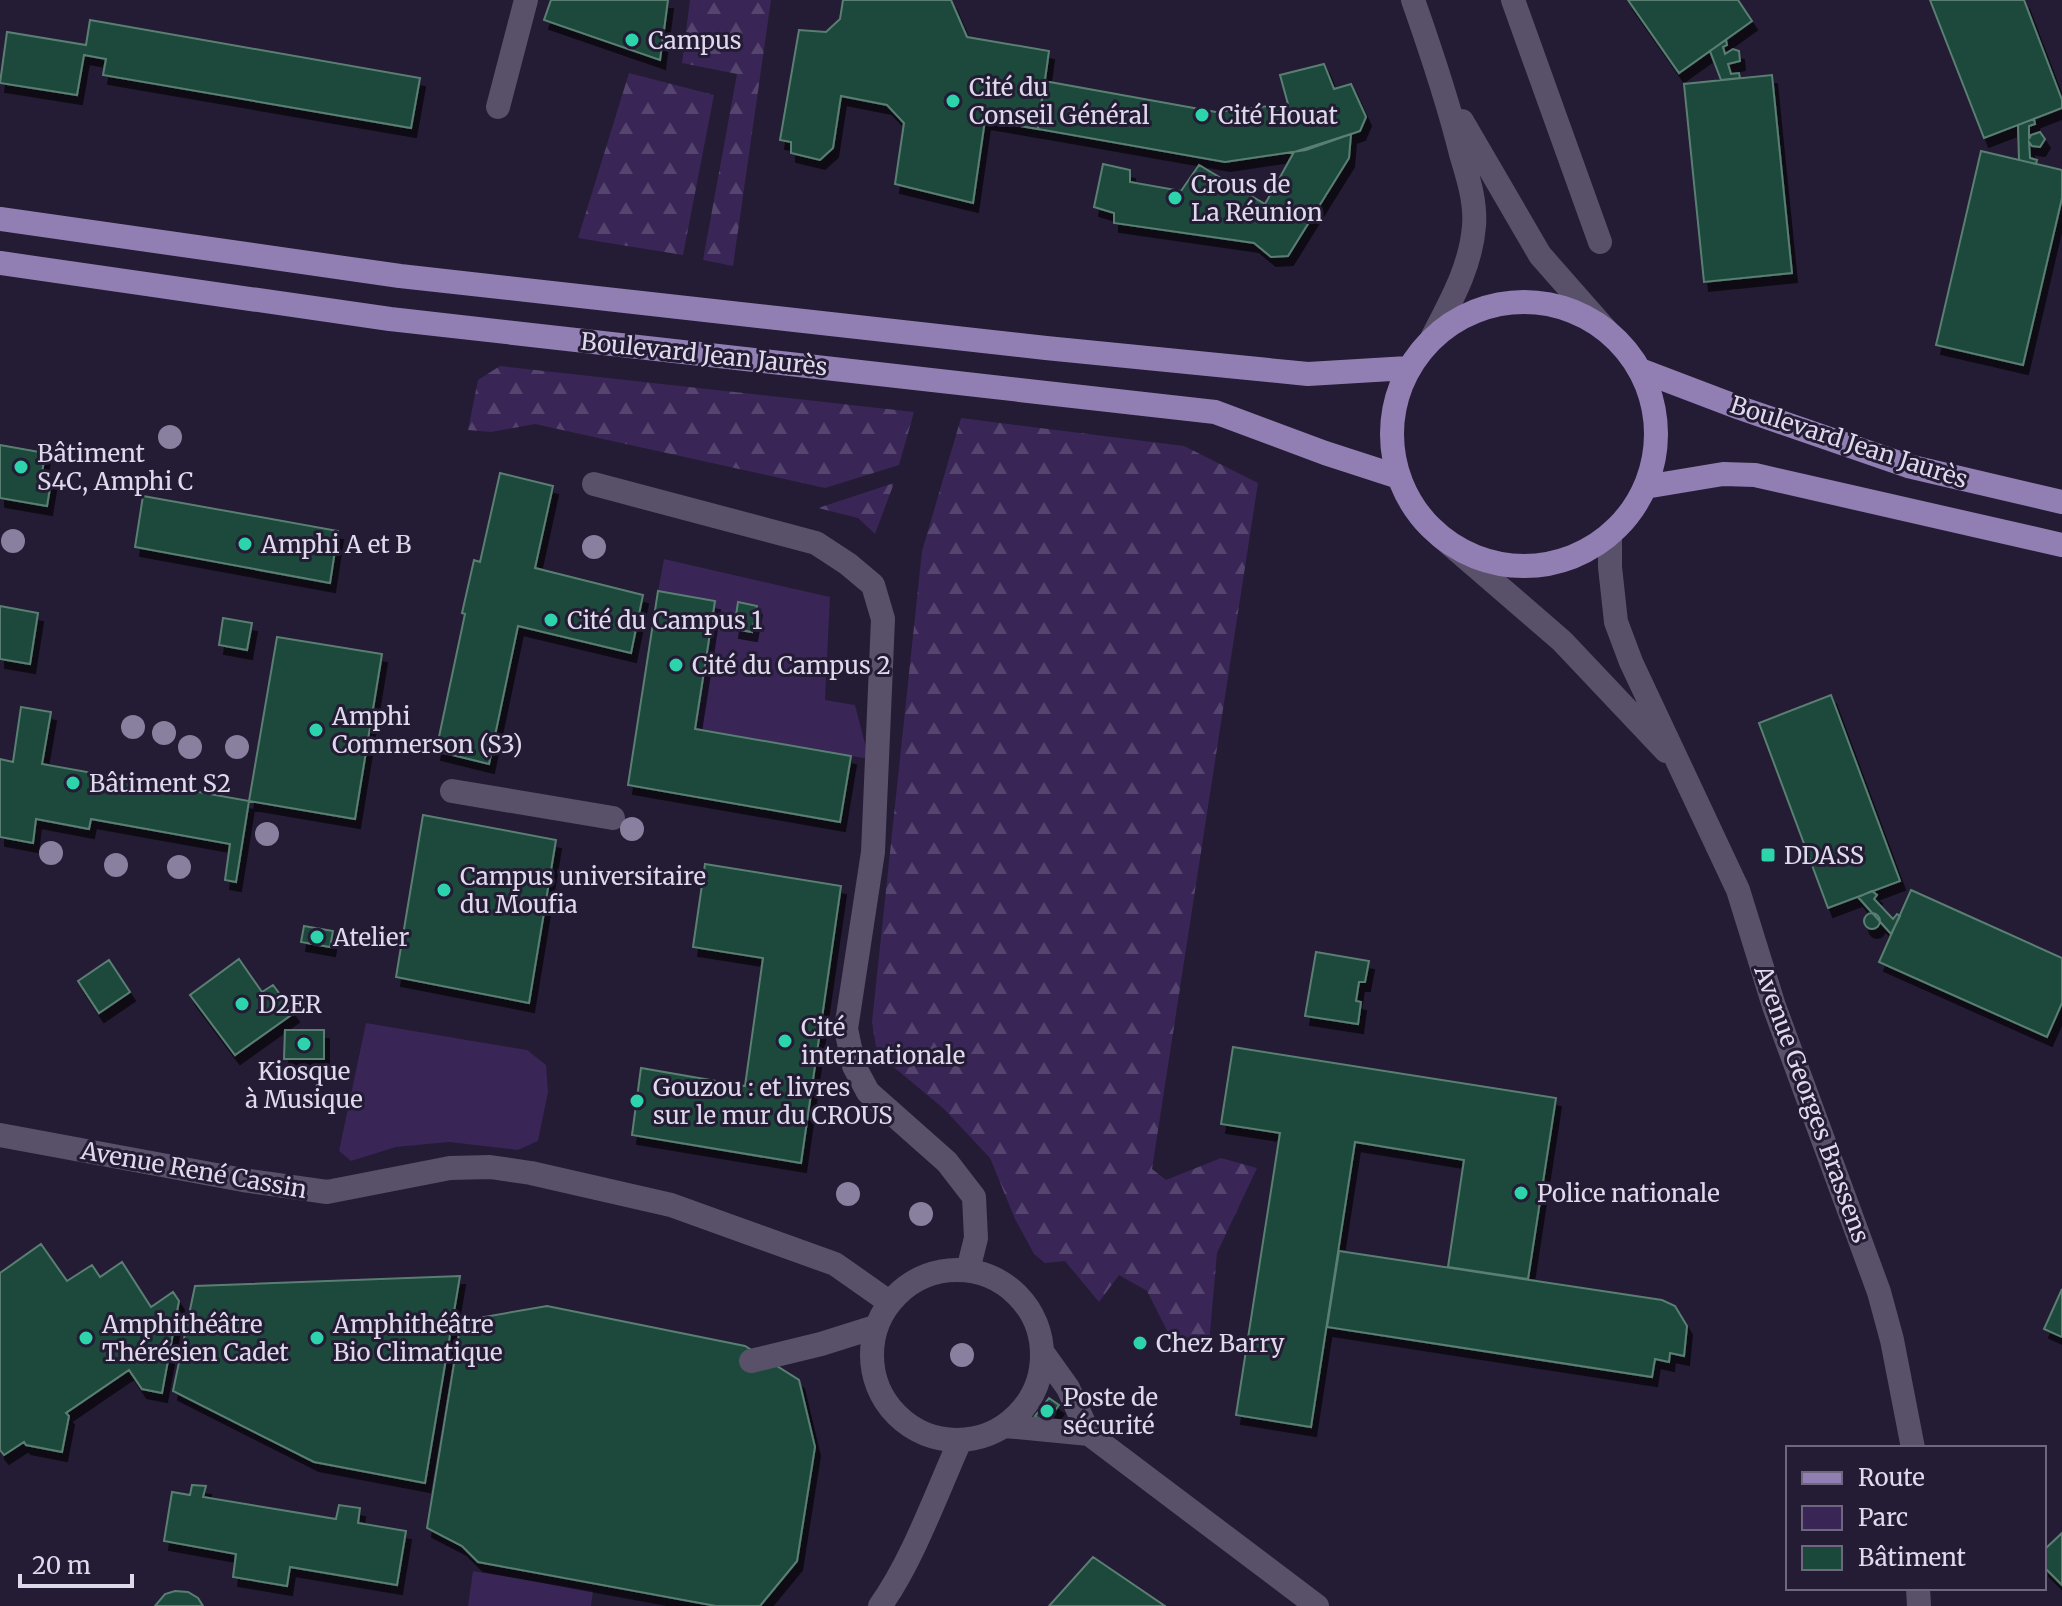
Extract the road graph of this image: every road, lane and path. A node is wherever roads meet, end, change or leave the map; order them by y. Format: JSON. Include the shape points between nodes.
{"nodes":[{"id":1,"x":526,"y":0,"type":"edge"},
{"id":2,"x":1413,"y":0,"type":"edge"},
{"id":3,"x":1513,"y":0,"type":"edge"},
{"id":4,"x":1445,"y":91,"type":"junction"},
{"id":5,"x":498,"y":107,"type":"dead end"},
{"id":6,"x":0,"y":219,"type":"edge"},
{"id":7,"x":1600,"y":242,"type":"dead end"},
{"id":8,"x":0,"y":263,"type":"edge"},
{"id":9,"x":1605,"y":329,"type":"junction"},
{"id":10,"x":1433,"y":336,"type":"junction"},
{"id":11,"x":1408,"y":368,"type":"junction"},
{"id":12,"x":1640,"y":370,"type":"junction"},
{"id":13,"x":1399,"y":477,"type":"junction"},
{"id":14,"x":594,"y":484,"type":"dead end"},
{"id":15,"x":1645,"y":487,"type":"junction"},
{"id":16,"x":2062,"y":502,"type":"edge"},
{"id":17,"x":1610,"y":535,"type":"junction"},
{"id":18,"x":1445,"y":540,"type":"junction"},
{"id":19,"x":2062,"y":545,"type":"edge"},
{"id":20,"x":1682,"y":768,"type":"junction"},
{"id":21,"x":452,"y":791,"type":"dead end"},
{"id":22,"x":613,"y":818,"type":"dead end"},
{"id":23,"x":0,"y":1135,"type":"edge"},
{"id":24,"x":968,"y":1270,"type":"junction"},
{"id":25,"x":889,"y":1302,"type":"junction"},
{"id":26,"x":875,"y":1327,"type":"junction"},
{"id":27,"x":1043,"y":1353,"type":"junction"},
{"id":28,"x":751,"y":1361,"type":"dead end"},
{"id":29,"x":1005,"y":1426,"type":"junction"},
{"id":30,"x":1089,"y":1434,"type":"junction"},
{"id":31,"x":960,"y":1441,"type":"junction"},
{"id":32,"x":1913,"y":1446,"type":"edge"},
{"id":33,"x":880,"y":1606,"type":"edge"},
{"id":34,"x":1317,"y":1606,"type":"edge"}],
"edges":[{"from":1,"to":5,"type":"street"},
{"from":2,"to":4,"type":"street"},
{"from":3,"to":7,"type":"street"},
{"from":4,"to":9,"type":"street","via":[[1540,255]]},
{"from":4,"to":10,"type":"street","via":[[1473,199],[1474,225],[1456,293]]},
{"from":6,"to":11,"type":"main road","name":"Boulevard Jean Jaurès","via":[[400,276],[1046,348],[1308,374]]},
{"from":8,"to":13,"type":"main road","name":"Boulevard Jean Jaurès","via":[[390,319],[1215,412]]},
{"from":9,"to":10,"type":"main road","via":[[1574,312],[1540,303],[1505,303],[1466,316]]},
{"from":9,"to":12,"type":"main road"},
{"from":10,"to":11,"type":"main road"},
{"from":11,"to":13,"type":"main road","via":[[1395,403],[1391,441]]},
{"from":12,"to":15,"type":"main road","via":[[1654,408],[1656,449]]},
{"from":12,"to":16,"type":"main road","name":"Boulevard Jean Jaurès","via":[[1908,466]]},
{"from":13,"to":18,"type":"main road","via":[[1417,512]]},
{"from":14,"to":24,"type":"street","via":[[816,543],[873,585],[883,619],[873,852],[846,1029],[854,1066],[868,1092],[947,1162],[974,1197],[976,1238]]},
{"from":15,"to":17,"type":"main road"},
{"from":15,"to":19,"type":"main road","name":"Boulevard Jean Jaurès","via":[[1723,474],[1755,475]]},
{"from":17,"to":18,"type":"main road","via":[[1572,557],[1528,566],[1484,560]]},
{"from":17,"to":20,"type":"street","name":"Avenue Georges Brassens","via":[[1616,622]]},
{"from":18,"to":20,"type":"street","name":"Avenue Georges Brassens","via":[[1562,641]]},
{"from":20,"to":32,"type":"street","name":"Avenue Georges Brassens","via":[[1738,890],[1774,1006],[1879,1292]]},
{"from":21,"to":22,"type":"street"},
{"from":23,"to":25,"type":"street","name":"Avenue René Cassin","via":[[327,1192],[450,1168],[531,1173],[671,1205],[805,1253],[835,1264]]},
{"from":24,"to":25,"type":"street","via":[[939,1271],[911,1282]]},
{"from":24,"to":27,"type":"street","via":[[992,1276],[1021,1298],[1040,1329]]},
{"from":25,"to":26,"type":"street"},
{"from":26,"to":28,"type":"street"},
{"from":26,"to":31,"type":"street","via":[[875,1381],[887,1406],[907,1425],[932,1437]]},
{"from":27,"to":29,"type":"street","via":[[1033,1394]]},
{"from":27,"to":30,"type":"street","via":[[1068,1388]]},
{"from":29,"to":30,"type":"street"},
{"from":29,"to":31,"type":"street"},
{"from":30,"to":34,"type":"street"},
{"from":31,"to":33,"type":"street"}]}
